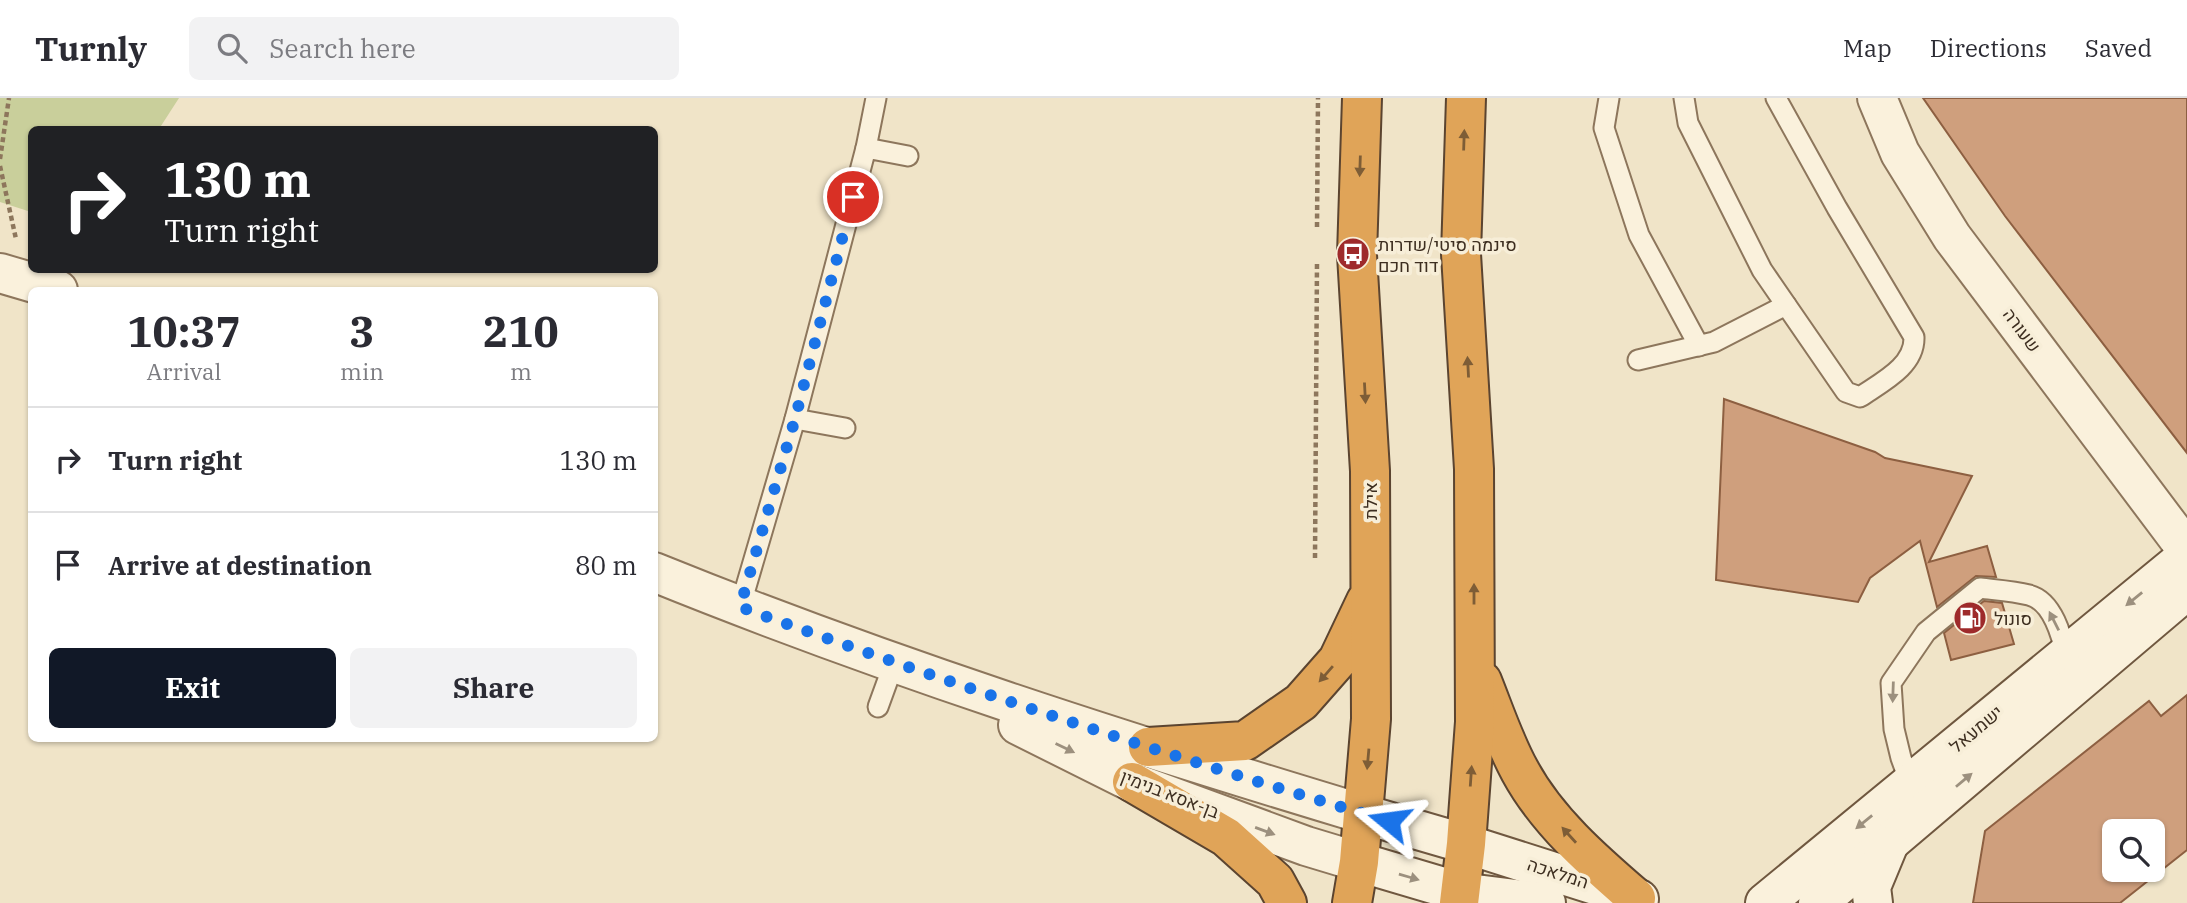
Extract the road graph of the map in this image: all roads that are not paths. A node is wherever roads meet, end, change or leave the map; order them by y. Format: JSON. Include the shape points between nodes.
{"nodes":[{"id":1,"x":876,"y":98,"type":"edge"},
{"id":2,"x":1362,"y":98,"type":"edge"},
{"id":3,"x":1466,"y":98,"type":"edge"},
{"id":4,"x":1609,"y":98,"type":"edge"},
{"id":5,"x":1684,"y":98,"type":"edge"},
{"id":6,"x":1877,"y":98,"type":"edge"},
{"id":7,"x":1780,"y":99,"type":"edge"},
{"id":8,"x":866,"y":148,"type":"junction"},
{"id":9,"x":908,"y":156,"type":"dead end"},
{"id":10,"x":1786,"y":305,"type":"junction"},
{"id":11,"x":1699,"y":346,"type":"junction"},
{"id":12,"x":1638,"y":360,"type":"dead end"},
{"id":13,"x":795,"y":419,"type":"junction"},
{"id":14,"x":845,"y":428,"type":"dead end"},
{"id":15,"x":2187,"y":550,"type":"edge"},
{"id":16,"x":2187,"y":556,"type":"edge"},
{"id":17,"x":658,"y":574,"type":"edge"},
{"id":18,"x":2187,"y":590,"type":"edge"},
{"id":19,"x":1370,"y":593,"type":"junction"},
{"id":20,"x":740,"y":607,"type":"junction"},
{"id":21,"x":1475,"y":662,"type":"junction"},
{"id":22,"x":894,"y":663,"type":"junction"},
{"id":23,"x":2070,"y":670,"type":"junction"},
{"id":24,"x":878,"y":707,"type":"dead end"},
{"id":25,"x":1148,"y":747,"type":"junction"},
{"id":26,"x":1132,"y":782,"type":"junction"},
{"id":27,"x":1915,"y":800,"type":"junction"},
{"id":28,"x":1363,"y":814,"type":"junction"},
{"id":29,"x":1889,"y":842,"type":"junction"},
{"id":30,"x":1466,"y":844,"type":"junction"},
{"id":31,"x":1359,"y":862,"type":"junction"},
{"id":32,"x":1460,"y":898,"type":"edge"},
{"id":33,"x":1643,"y":901,"type":"edge"},
{"id":34,"x":1287,"y":903,"type":"edge"},
{"id":35,"x":1353,"y":903,"type":"edge"},
{"id":36,"x":1546,"y":903,"type":"edge"},
{"id":37,"x":1765,"y":903,"type":"edge"},
{"id":38,"x":1818,"y":903,"type":"edge"},
{"id":39,"x":1873,"y":903,"type":"edge"}],
"edges":[{"from":1,"to":8,"type":"lane"},
{"from":2,"to":19,"type":"highway","name":"אילת","one_way":true,"via":[[1357,255],[1370,471]]},
{"from":21,"to":3,"type":"highway","one_way":true,"via":[[1474,469],[1461,254]]},
{"from":4,"to":11,"type":"lane","via":[[1604,128],[1639,235]]},
{"from":5,"to":10,"type":"lane","via":[[1688,122],[1762,270]]},
{"from":6,"to":15,"type":"street","name":"שעורה","via":[[1900,153],[1952,237]]},
{"from":7,"to":10,"type":"lane","via":[[1836,208],[1914,337],[1914,349],[1899,370],[1860,397],[1846,392]]},
{"from":8,"to":9,"type":"lane"},
{"from":8,"to":13,"type":"lane"},
{"from":10,"to":11,"type":"lane"},
{"from":11,"to":12,"type":"lane"},
{"from":13,"to":14,"type":"lane"},
{"from":13,"to":20,"type":"lane"},
{"from":16,"to":23,"type":"street","name":"ישמעאל","one_way":true},
{"from":17,"to":20,"type":"street","name":"בן-אסא בנימין"},
{"from":18,"to":23,"type":"street","name":"ישמעאל"},
{"from":19,"to":25,"type":"highway","one_way":true,"via":[[1338,660],[1301,702],[1245,741]]},
{"from":19,"to":28,"type":"highway","name":"אילת","one_way":true,"via":[[1371,719]]},
{"from":20,"to":22,"type":"street","name":"בן-אסא בנימין"},
{"from":30,"to":21,"type":"highway","one_way":true},
{"from":33,"to":21,"type":"highway","one_way":true,"via":[[1587,855],[1546,809],[1521,773]]},
{"from":22,"to":24,"type":"lane"},
{"from":22,"to":25,"type":"street","name":"בן-אסא בנימין"},
{"from":22,"to":26,"type":"street","name":"בן-אסא בנימין","one_way":true},
{"from":23,"to":27,"type":"street","name":"ישמעאל"},
{"from":23,"to":27,"type":"lane","one_way":true,"via":[[2058,628],[2045,605],[2031,595],[1980,588],[1926,632],[1891,683],[1894,729]]},
{"from":25,"to":28,"type":"street","name":"בן-אסא בנימין"},
{"from":26,"to":31,"type":"street","name":"בן-אסא בנימין","one_way":true},
{"from":26,"to":34,"type":"highway","via":[[1226,837],[1275,881]]},
{"from":27,"to":29,"type":"street","name":"ישמעאל"},
{"from":27,"to":37,"type":"street","name":"ישמעאל","one_way":true},
{"from":28,"to":30,"type":"street","name":"בן-אסא בנימין"},
{"from":28,"to":31,"type":"highway","name":"אילת"},
{"from":29,"to":38,"type":"street","name":"ישמעאל"},
{"from":29,"to":39,"type":"street","via":[[1871,887]]},
{"from":30,"to":32,"type":"highway"},
{"from":30,"to":33,"type":"street","name":"המלאכה"},
{"from":31,"to":32,"type":"street","name":"בן-אסא בנימין","one_way":true},
{"from":31,"to":35,"type":"highway","name":"אילת"},
{"from":32,"to":36,"type":"street","name":"המלאכה"}]}
